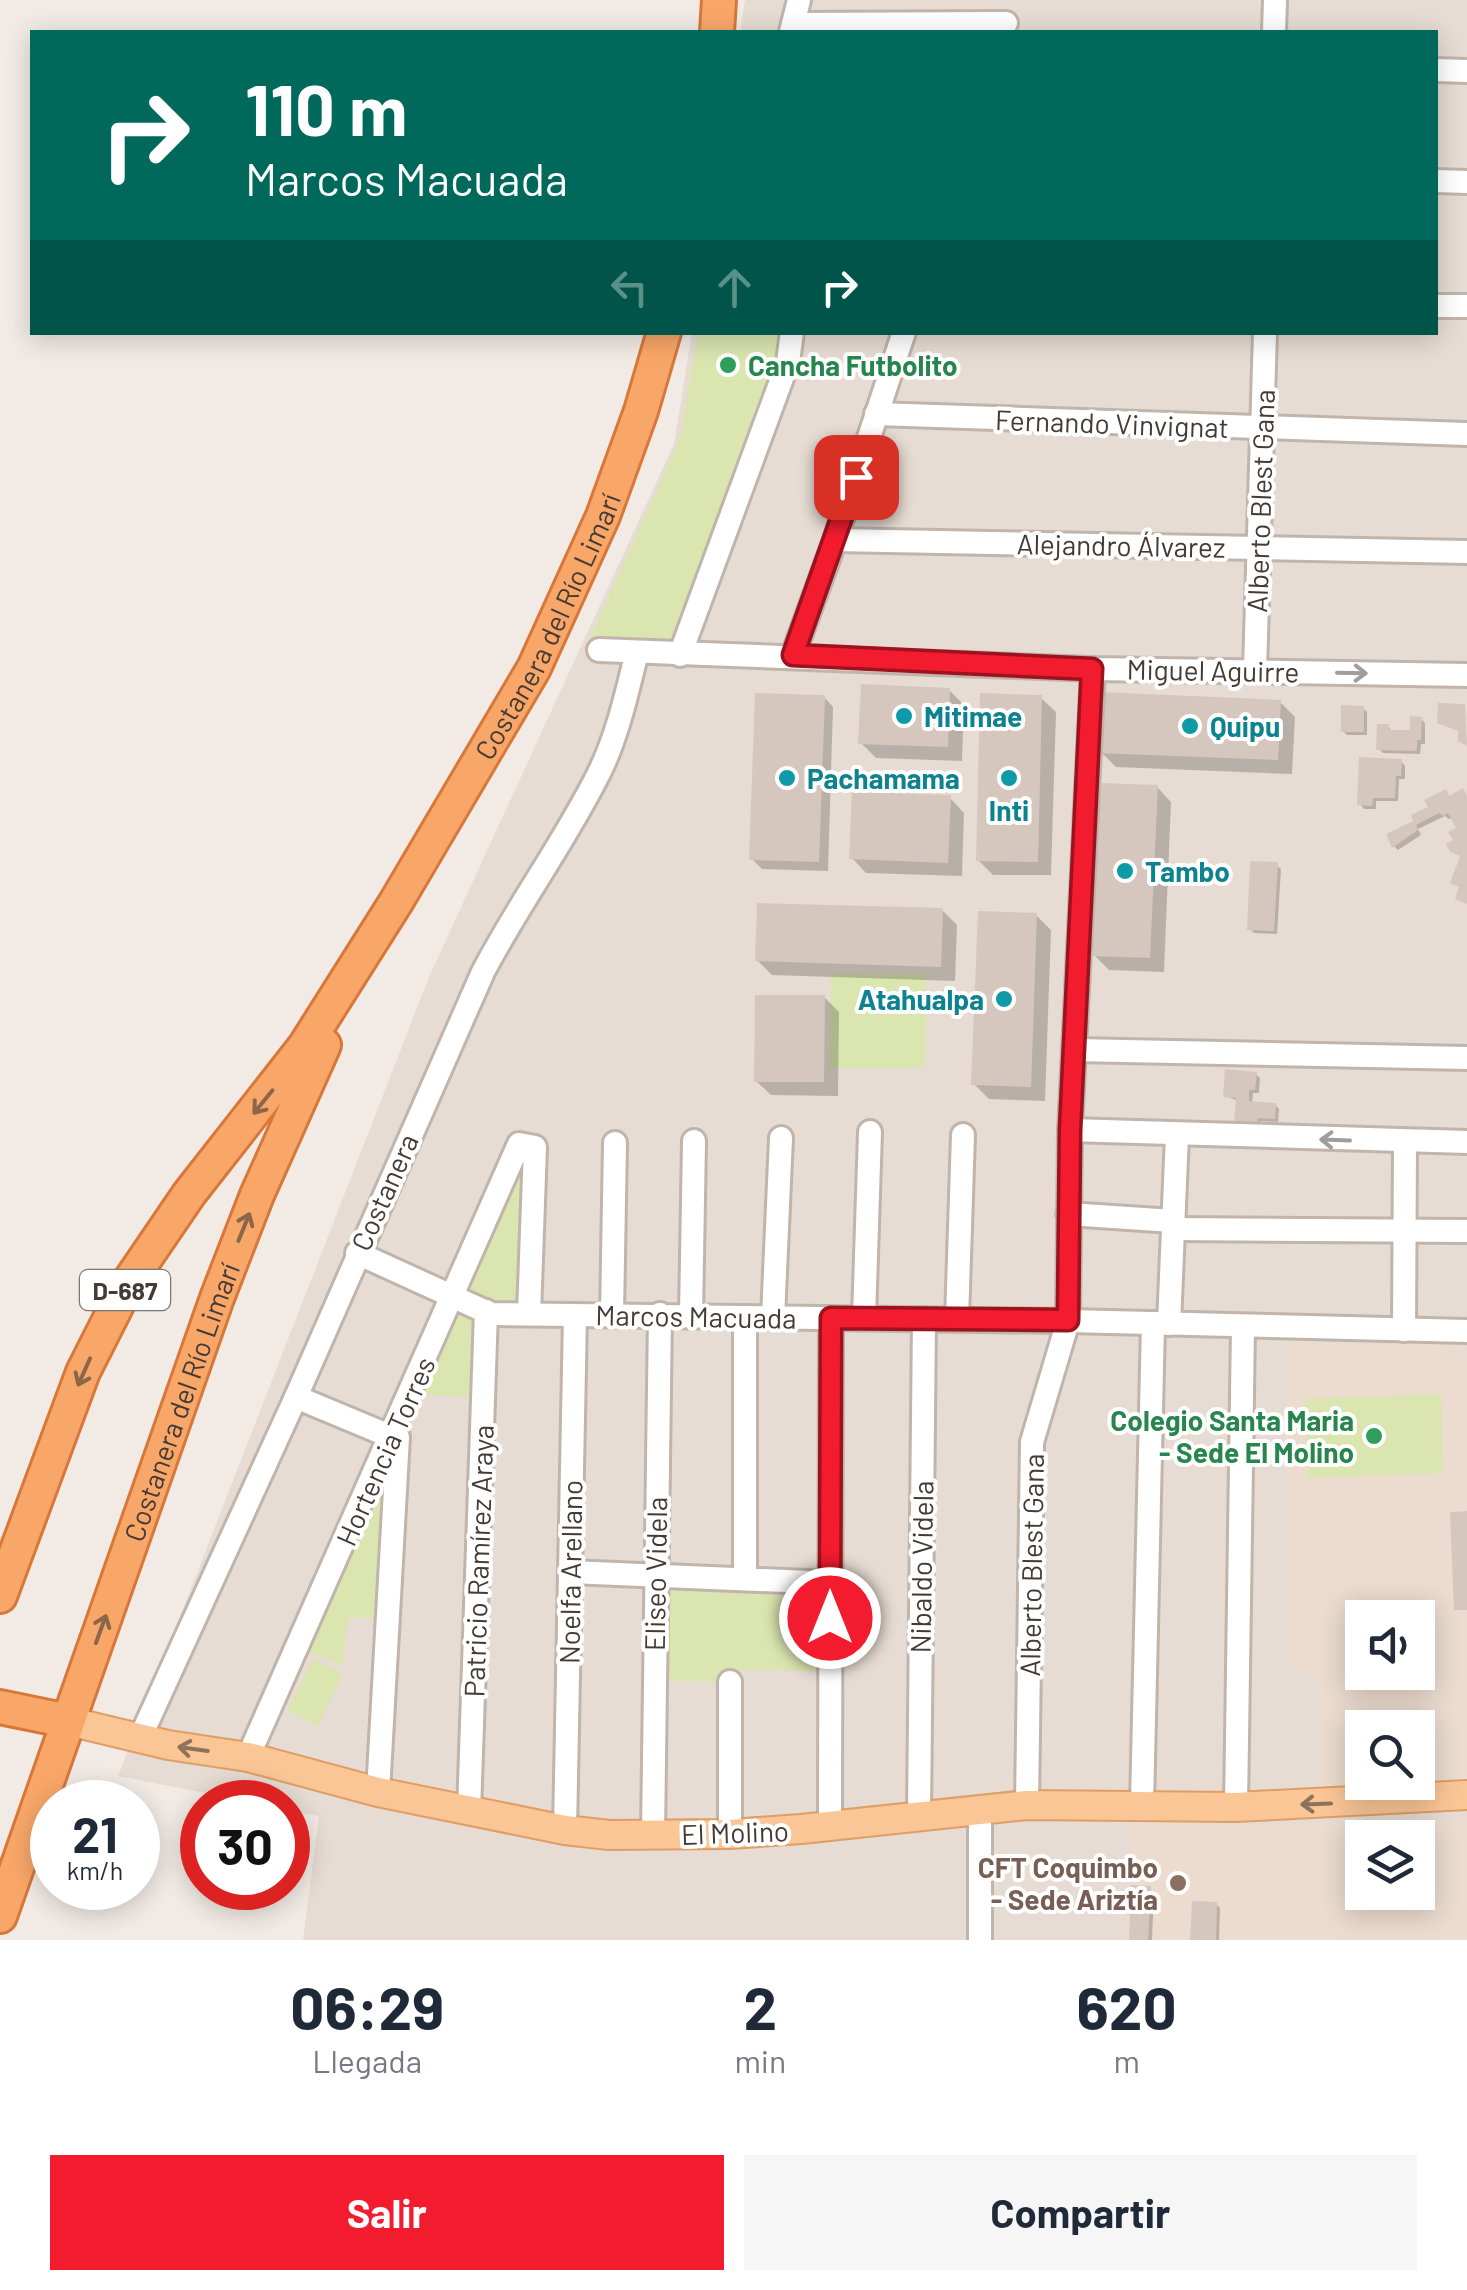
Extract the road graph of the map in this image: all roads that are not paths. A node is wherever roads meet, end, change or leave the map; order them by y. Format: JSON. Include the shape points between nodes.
{"nodes":[{"id":1,"x":719,"y":0,"type":"edge"},
{"id":2,"x":799,"y":0,"type":"edge"},
{"id":3,"x":1274,"y":0,"type":"edge"},
{"id":4,"x":1007,"y":18,"type":"edge"},
{"id":5,"x":792,"y":28,"type":"edge"},
{"id":6,"x":718,"y":30,"type":"edge"},
{"id":7,"x":1274,"y":30,"type":"edge"},
{"id":8,"x":1438,"y":70,"type":"edge"},
{"id":9,"x":1467,"y":71,"type":"edge"},
{"id":10,"x":1438,"y":181,"type":"edge"},
{"id":11,"x":1467,"y":182,"type":"edge"},
{"id":12,"x":1438,"y":306,"type":"edge"},
{"id":13,"x":1467,"y":306,"type":"edge"},
{"id":14,"x":663,"y":335,"type":"edge"},
{"id":15,"x":792,"y":335,"type":"edge"},
{"id":16,"x":903,"y":335,"type":"edge"},
{"id":17,"x":1265,"y":335,"type":"edge"},
{"id":18,"x":876,"y":414,"type":"junction"},
{"id":19,"x":1262,"y":429,"type":"junction"},
{"id":20,"x":1467,"y":434,"type":"edge"},
{"id":21,"x":835,"y":540,"type":"junction"},
{"id":22,"x":1258,"y":548,"type":"junction"},
{"id":23,"x":1467,"y":552,"type":"edge"},
{"id":24,"x":599,"y":650,"type":"dead end"},
{"id":25,"x":637,"y":652,"type":"junction"},
{"id":26,"x":680,"y":655,"type":"junction"},
{"id":27,"x":793,"y":655,"type":"junction"},
{"id":28,"x":1092,"y":669,"type":"junction"},
{"id":29,"x":1254,"y":670,"type":"junction"},
{"id":30,"x":1467,"y":675,"type":"edge"},
{"id":31,"x":396,"y":902,"type":"junction"},
{"id":32,"x":1074,"y":1050,"type":"junction"},
{"id":33,"x":1467,"y":1058,"type":"edge"},
{"id":34,"x":1070,"y":1130,"type":"junction"},
{"id":35,"x":870,"y":1132,"type":"dead end"},
{"id":36,"x":963,"y":1135,"type":"dead end"},
{"id":37,"x":1177,"y":1135,"type":"junction"},
{"id":38,"x":782,"y":1138,"type":"dead end"},
{"id":39,"x":694,"y":1141,"type":"dead end"},
{"id":40,"x":615,"y":1142,"type":"dead end"},
{"id":41,"x":1405,"y":1142,"type":"junction"},
{"id":42,"x":1467,"y":1142,"type":"edge"},
{"id":43,"x":1068,"y":1214,"type":"junction"},
{"id":44,"x":1173,"y":1225,"type":"junction"},
{"id":45,"x":1403,"y":1230,"type":"junction"},
{"id":46,"x":1467,"y":1231,"type":"edge"},
{"id":47,"x":358,"y":1253,"type":"junction"},
{"id":48,"x":452,"y":1296,"type":"junction"},
{"id":49,"x":486,"y":1312,"type":"junction"},
{"id":50,"x":529,"y":1314,"type":"junction"},
{"id":51,"x":575,"y":1314,"type":"junction"},
{"id":52,"x":660,"y":1314,"type":"junction"},
{"id":53,"x":612,"y":1315,"type":"junction"},
{"id":54,"x":690,"y":1316,"type":"junction"},
{"id":55,"x":745,"y":1317,"type":"junction"},
{"id":56,"x":772,"y":1317,"type":"junction"},
{"id":57,"x":831,"y":1318,"type":"junction"},
{"id":58,"x":864,"y":1318,"type":"junction"},
{"id":59,"x":924,"y":1319,"type":"junction"},
{"id":60,"x":957,"y":1319,"type":"junction"},
{"id":61,"x":1068,"y":1320,"type":"junction"},
{"id":62,"x":1161,"y":1323,"type":"junction"},
{"id":63,"x":1243,"y":1327,"type":"junction"},
{"id":64,"x":1404,"y":1330,"type":"junction"},
{"id":65,"x":1467,"y":1330,"type":"edge"},
{"id":66,"x":296,"y":1397,"type":"junction"},
{"id":67,"x":396,"y":1429,"type":"junction"},
{"id":68,"x":570,"y":1572,"type":"junction"},
{"id":69,"x":654,"y":1574,"type":"junction"},
{"id":70,"x":745,"y":1579,"type":"junction"},
{"id":71,"x":831,"y":1583,"type":"junction"},
{"id":72,"x":0,"y":1596,"type":"edge"},
{"id":73,"x":730,"y":1682,"type":"dead end"},
{"id":74,"x":0,"y":1707,"type":"edge"},
{"id":75,"x":68,"y":1721,"type":"junction"},
{"id":76,"x":140,"y":1738,"type":"junction"},
{"id":77,"x":248,"y":1757,"type":"junction"},
{"id":78,"x":378,"y":1792,"type":"junction"},
{"id":79,"x":1467,"y":1795,"type":"edge"},
{"id":80,"x":1435,"y":1798,"type":"edge"},
{"id":81,"x":1414,"y":1800,"type":"joint"},
{"id":82,"x":1467,"y":1803,"type":"edge"},
{"id":83,"x":1142,"y":1804,"type":"junction"},
{"id":84,"x":1027,"y":1805,"type":"junction"},
{"id":85,"x":1236,"y":1807,"type":"junction"},
{"id":86,"x":980,"y":1810,"type":"junction"},
{"id":87,"x":469,"y":1812,"type":"junction"},
{"id":88,"x":918,"y":1816,"type":"junction"},
{"id":89,"x":830,"y":1827,"type":"junction"},
{"id":90,"x":565,"y":1830,"type":"junction"},
{"id":91,"x":653,"y":1834,"type":"junction"},
{"id":92,"x":730,"y":1834,"type":"junction"},
{"id":93,"x":0,"y":1916,"type":"edge"},
{"id":94,"x":980,"y":1940,"type":"edge"}],
"edges":[{"from":1,"to":6,"type":"highway"},
{"from":2,"to":5,"type":"street"},
{"from":3,"to":7,"type":"street"},
{"from":4,"to":5,"type":"street"},
{"from":8,"to":9,"type":"street"},
{"from":10,"to":11,"type":"street"},
{"from":12,"to":13,"type":"street"},
{"from":14,"to":31,"type":"highway","name":"Costanera del Río Limarí","number":"D-687","via":[[624,459],[561,614]]},
{"from":15,"to":26,"type":"street","via":[[788,362]]},
{"from":16,"to":18,"type":"street"},
{"from":17,"to":19,"type":"street","name":"Alberto Blest Gana"},
{"from":18,"to":19,"type":"street","name":"Fernando Vinvignat"},
{"from":18,"to":21,"type":"street"},
{"from":19,"to":20,"type":"street","name":"Fernando Vinvignat"},
{"from":19,"to":22,"type":"street","name":"Alberto Blest Gana"},
{"from":21,"to":22,"type":"street","name":"Alejandro Álvarez"},
{"from":21,"to":27,"type":"street"},
{"from":22,"to":23,"type":"street","name":"Alejandro Álvarez"},
{"from":22,"to":29,"type":"street","name":"Alberto Blest Gana"},
{"from":24,"to":25,"type":"street","name":"Miguel Aguirre"},
{"from":25,"to":26,"type":"street","name":"Miguel Aguirre"},
{"from":25,"to":47,"type":"street","name":"Costanera","via":[[602,768],[483,972]]},
{"from":26,"to":27,"type":"street","name":"Miguel Aguirre"},
{"from":27,"to":28,"type":"street","name":"Miguel Aguirre"},
{"from":28,"to":29,"type":"street","name":"Miguel Aguirre"},
{"from":28,"to":32,"type":"street","name":"Alberto Blest Gana"},
{"from":29,"to":30,"type":"street","name":"Miguel Aguirre","one_way":true},
{"from":31,"to":72,"type":"highway","name":"Costanera del Río Limarí","number":"D-687","one_way":true,"via":[[297,1058],[188,1194],[128,1285],[83,1372]]},
{"from":75,"to":31,"type":"highway","name":"Costanera del Río Limarí","number":"D-687","one_way":true,"via":[[237,1244]]},
{"from":32,"to":33,"type":"street"},
{"from":32,"to":34,"type":"street","name":"Alberto Blest Gana"},
{"from":34,"to":37,"type":"street"},
{"from":34,"to":43,"type":"street","name":"Alberto Blest Gana"},
{"from":35,"to":58,"type":"street"},
{"from":36,"to":60,"type":"street"},
{"from":41,"to":37,"type":"street","one_way":true},
{"from":37,"to":44,"type":"street"},
{"from":38,"to":56,"type":"street"},
{"from":39,"to":54,"type":"street"},
{"from":40,"to":53,"type":"street"},
{"from":41,"to":42,"type":"street"},
{"from":41,"to":45,"type":"street"},
{"from":43,"to":44,"type":"street"},
{"from":43,"to":61,"type":"street","name":"Alberto Blest Gana"},
{"from":44,"to":45,"type":"street"},
{"from":44,"to":62,"type":"street"},
{"from":45,"to":46,"type":"street"},
{"from":45,"to":64,"type":"street"},
{"from":47,"to":48,"type":"street","name":"Marcos Macuada"},
{"from":47,"to":66,"type":"street","name":"Costanera"},
{"from":48,"to":49,"type":"street","name":"Marcos Macuada"},
{"from":48,"to":50,"type":"street","name":"Hortencia Torres","via":[[519,1144],[535,1148]]},
{"from":48,"to":67,"type":"street","name":"Hortencia Torres"},
{"from":49,"to":50,"type":"street","name":"Marcos Macuada"},
{"from":49,"to":87,"type":"street","name":"Patricio Ramírez Araya"},
{"from":50,"to":51,"type":"street","name":"Marcos Macuada"},
{"from":51,"to":53,"type":"street","name":"Marcos Macuada"},
{"from":51,"to":68,"type":"street","name":"Noelfa Arellano"},
{"from":52,"to":53,"type":"street","name":"Marcos Macuada"},
{"from":52,"to":54,"type":"street","name":"Marcos Macuada"},
{"from":52,"to":69,"type":"street","name":"Eliseo Videla"},
{"from":54,"to":55,"type":"street","name":"Marcos Macuada"},
{"from":55,"to":56,"type":"street","name":"Marcos Macuada"},
{"from":55,"to":70,"type":"street"},
{"from":56,"to":57,"type":"street","name":"Marcos Macuada"},
{"from":57,"to":58,"type":"street","name":"Marcos Macuada"},
{"from":57,"to":71,"type":"street"},
{"from":58,"to":59,"type":"street","name":"Marcos Macuada"},
{"from":59,"to":60,"type":"street","name":"Marcos Macuada"},
{"from":59,"to":88,"type":"street","name":"Nibaldo Videla"},
{"from":60,"to":61,"type":"street","name":"Marcos Macuada"},
{"from":61,"to":62,"type":"street","name":"Marcos Macuada"},
{"from":61,"to":84,"type":"street","name":"Alberto Blest Gana","via":[[1032,1442]]},
{"from":62,"to":63,"type":"street","name":"Marcos Macuada"},
{"from":62,"to":83,"type":"street"},
{"from":63,"to":64,"type":"street","name":"Marcos Macuada"},
{"from":63,"to":85,"type":"street"},
{"from":64,"to":65,"type":"street","name":"Marcos Macuada"},
{"from":66,"to":67,"type":"street"},
{"from":66,"to":76,"type":"street","name":"Costanera"},
{"from":67,"to":77,"type":"street","name":"Hortencia Torres"},
{"from":67,"to":78,"type":"street"},
{"from":68,"to":69,"type":"street"},
{"from":68,"to":90,"type":"street","name":"Noelfa Arellano"},
{"from":69,"to":70,"type":"street"},
{"from":69,"to":91,"type":"street","name":"Eliseo Videla"},
{"from":70,"to":71,"type":"street"},
{"from":71,"to":89,"type":"street"},
{"from":73,"to":92,"type":"street"},
{"from":74,"to":75,"type":"highway"},
{"from":75,"to":76,"type":"main road","name":"El Molino"},
{"from":75,"to":93,"type":"highway","name":"Costanera del Río Limarí","number":"D-687"},
{"from":77,"to":76,"type":"main road","name":"El Molino","one_way":true},
{"from":77,"to":78,"type":"main road","name":"El Molino"},
{"from":78,"to":87,"type":"main road","name":"El Molino"},
{"from":79,"to":80,"type":"main road","name":"El Molino"},
{"from":81,"to":82,"type":"main road","name":"El Molino"},
{"from":81,"to":85,"type":"main road","name":"El Molino","one_way":true},
{"from":83,"to":84,"type":"main road","name":"El Molino"},
{"from":83,"to":85,"type":"main road","name":"El Molino"},
{"from":84,"to":86,"type":"main road","name":"El Molino"},
{"from":86,"to":88,"type":"main road","name":"El Molino"},
{"from":86,"to":94,"type":"street"},
{"from":87,"to":90,"type":"main road","name":"El Molino"},
{"from":88,"to":89,"type":"main road","name":"El Molino"},
{"from":89,"to":92,"type":"main road","name":"El Molino"},
{"from":90,"to":91,"type":"main road","name":"El Molino"},
{"from":91,"to":92,"type":"main road","name":"El Molino"}]}
